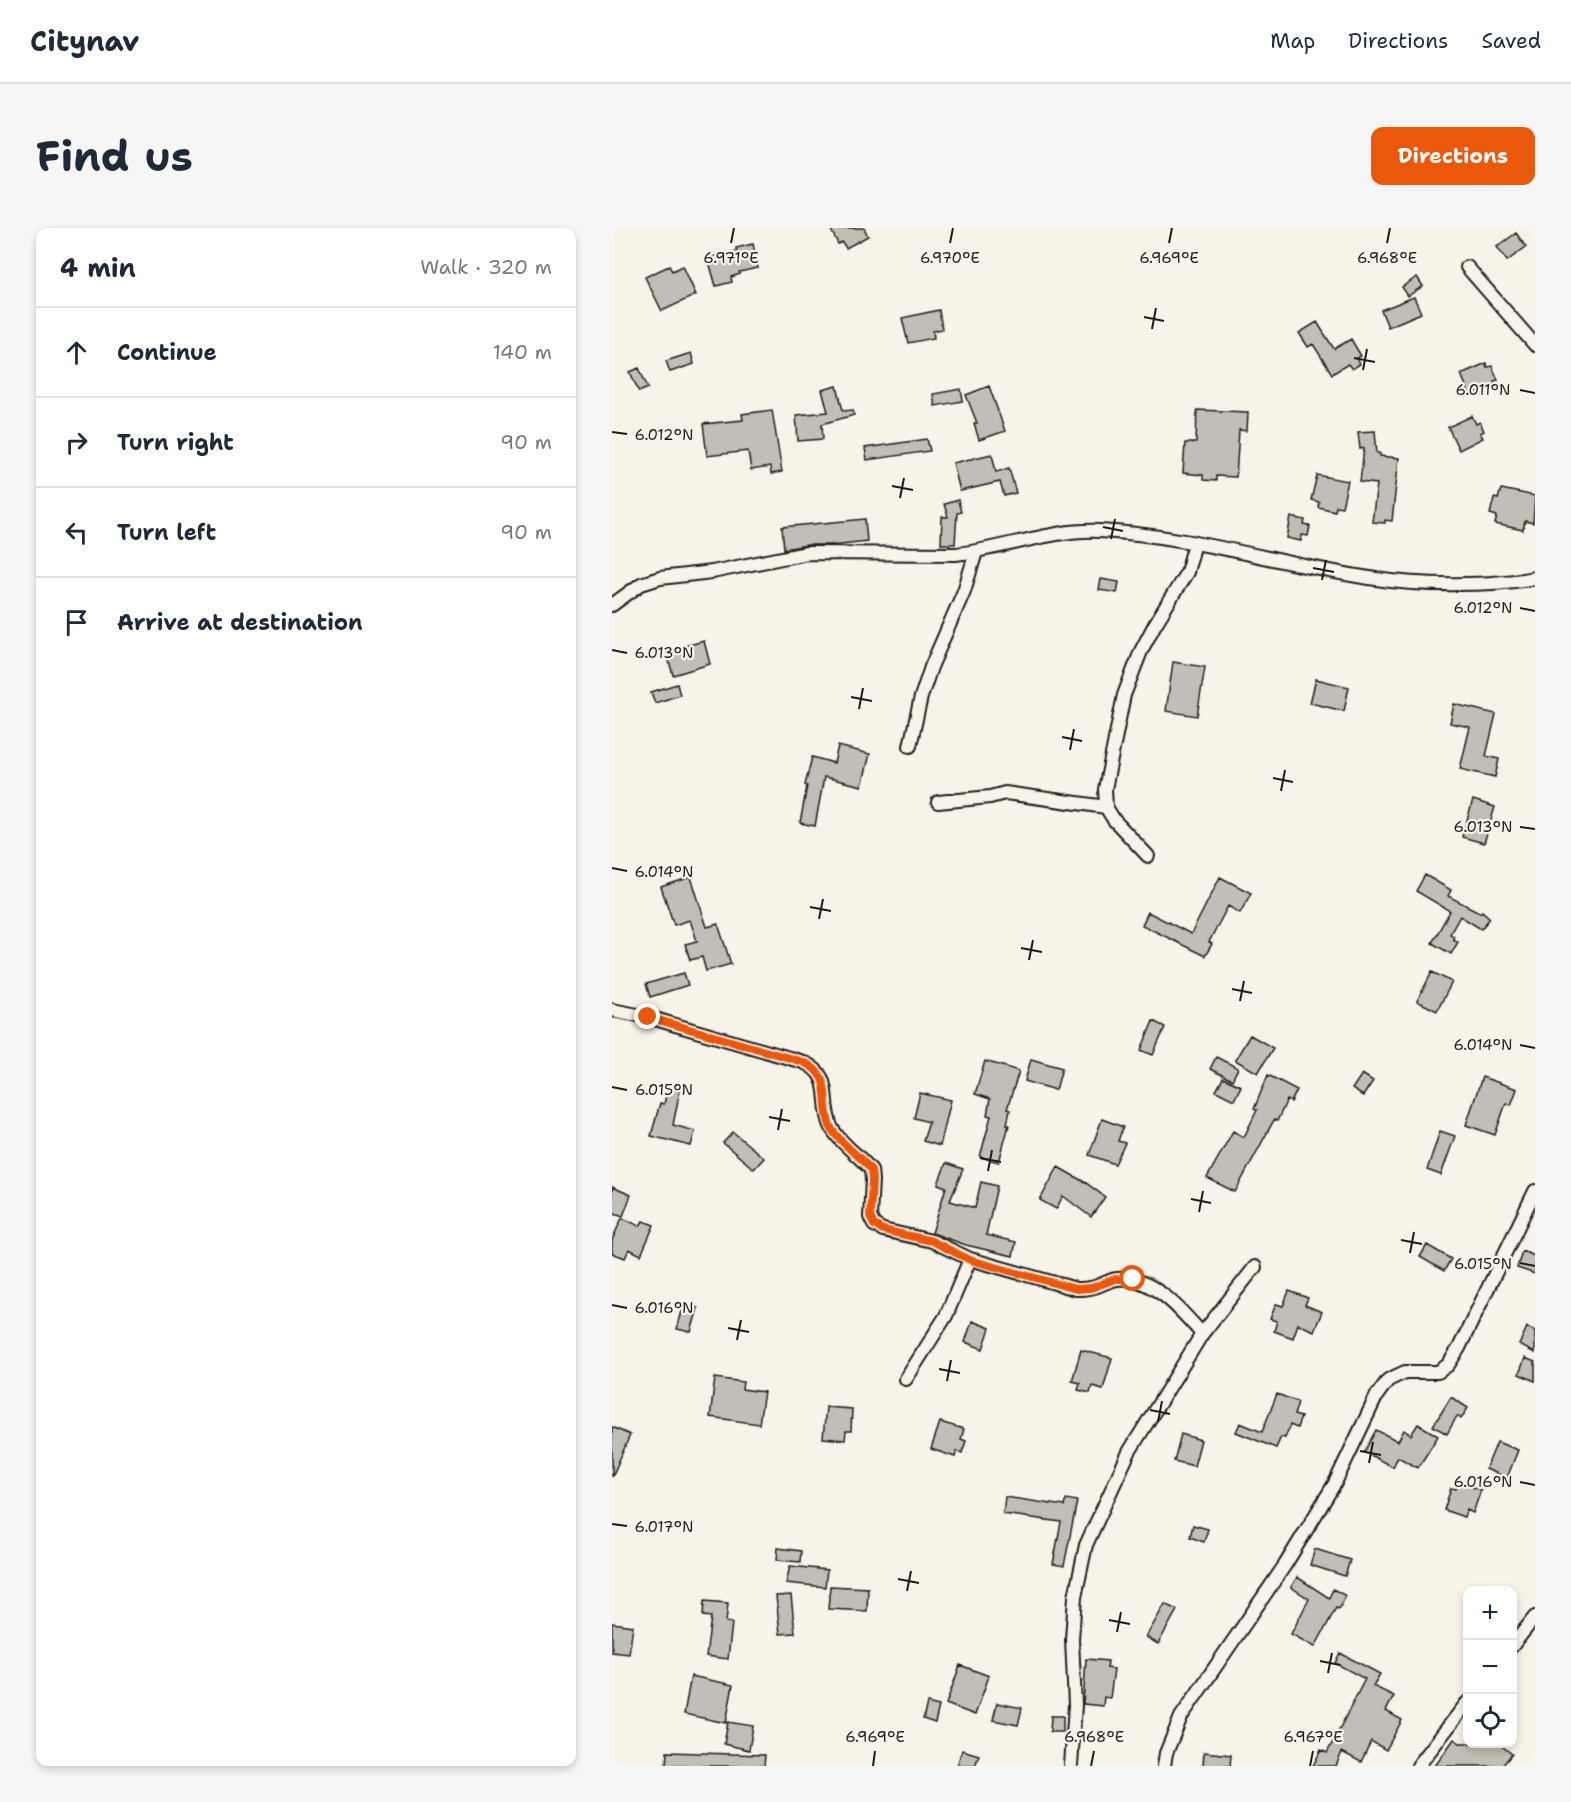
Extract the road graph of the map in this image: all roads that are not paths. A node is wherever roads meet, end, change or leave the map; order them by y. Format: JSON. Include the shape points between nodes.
{"nodes":[{"id":1,"x":1467,"y":267,"type":"dead end"},
{"id":2,"x":1535,"y":345,"type":"edge"},
{"id":3,"x":1196,"y":543,"type":"junction"},
{"id":4,"x":976,"y":552,"type":"junction"},
{"id":5,"x":1535,"y":578,"type":"edge"},
{"id":6,"x":612,"y":605,"type":"edge"},
{"id":7,"x":910,"y":746,"type":"dead end"},
{"id":8,"x":938,"y":802,"type":"dead end"},
{"id":9,"x":1106,"y":807,"type":"junction"},
{"id":10,"x":1148,"y":856,"type":"dead end"},
{"id":11,"x":612,"y":1010,"type":"edge"},
{"id":12,"x":1535,"y":1191,"type":"edge"},
{"id":13,"x":970,"y":1260,"type":"junction"},
{"id":14,"x":1255,"y":1267,"type":"dead end"},
{"id":15,"x":1202,"y":1334,"type":"junction"},
{"id":16,"x":906,"y":1379,"type":"dead end"},
{"id":17,"x":1535,"y":1617,"type":"edge"},
{"id":18,"x":1517,"y":1640,"type":"edge"},
{"id":19,"x":1463,"y":1708,"type":"edge"},
{"id":20,"x":1071,"y":1766,"type":"edge"},
{"id":21,"x":1164,"y":1766,"type":"edge"},
{"id":22,"x":1418,"y":1766,"type":"edge"}],
"edges":[{"from":1,"to":2,"type":"street"},
{"from":3,"to":4,"type":"street","via":[[1100,531],[1076,532]]},
{"from":3,"to":5,"type":"street","via":[[1377,580],[1435,583]]},
{"from":3,"to":9,"type":"street","via":[[1187,572],[1149,634],[1124,695],[1105,789]]},
{"from":4,"to":6,"type":"street","via":[[807,553],[660,578],[641,584]]},
{"from":4,"to":7,"type":"street","via":[[921,697]]},
{"from":8,"to":9,"type":"street","via":[[1005,793]]},
{"from":9,"to":10,"type":"street"},
{"from":11,"to":13,"type":"street","via":[[815,1067],[823,1078],[831,1127],[871,1170],[870,1217],[874,1225],[932,1241]]},
{"from":12,"to":21,"type":"street","via":[[1448,1365],[1438,1372],[1405,1372],[1388,1380],[1377,1395],[1335,1484],[1181,1717]]},
{"from":13,"to":15,"type":"street","via":[[1076,1289],[1115,1279],[1133,1279],[1183,1312]]},
{"from":13,"to":16,"type":"street","via":[[946,1316]]},
{"from":14,"to":15,"type":"street"},
{"from":15,"to":20,"type":"street","via":[[1129,1452],[1086,1545],[1075,1597],[1072,1639],[1075,1705]]},
{"from":17,"to":18,"type":"street"},
{"from":19,"to":22,"type":"street"}]}
